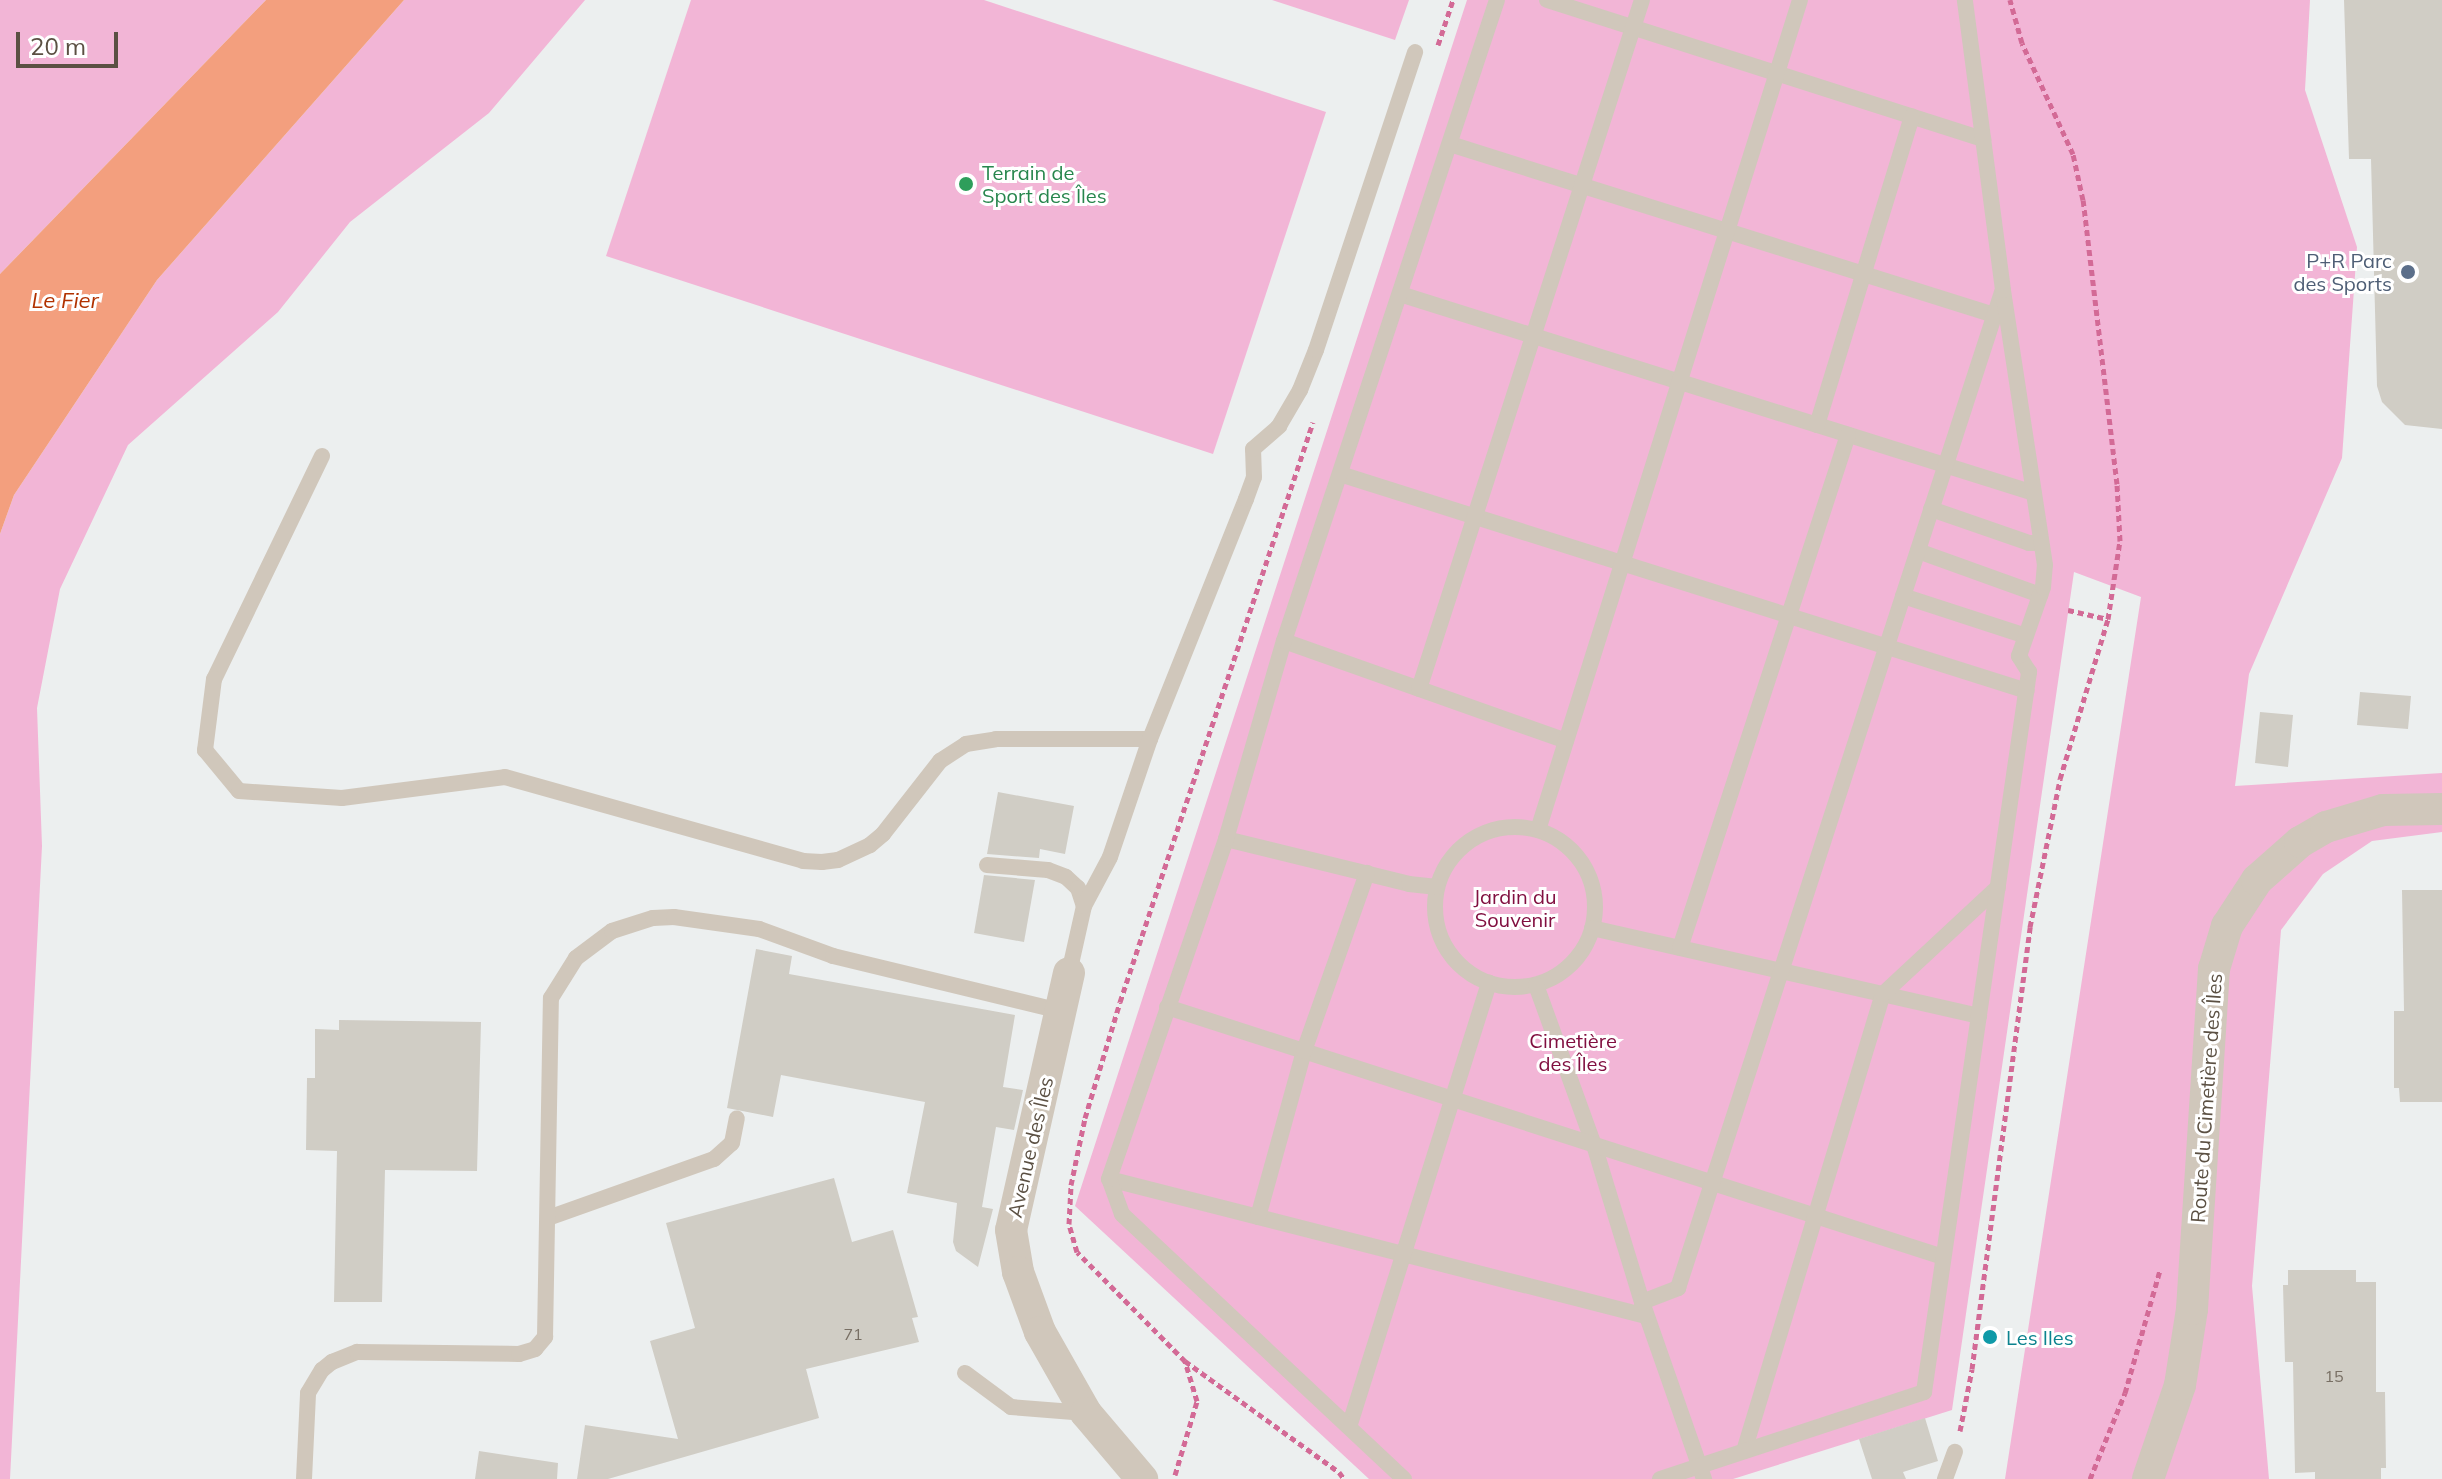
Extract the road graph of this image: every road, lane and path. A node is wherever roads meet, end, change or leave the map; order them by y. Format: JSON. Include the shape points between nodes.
{"nodes":[{"id":1,"x":1497,"y":0,"type":"edge"},
{"id":2,"x":1547,"y":0,"type":"edge"},
{"id":3,"x":1642,"y":0,"type":"edge"},
{"id":4,"x":1800,"y":0,"type":"edge"},
{"id":5,"x":1965,"y":0,"type":"edge"},
{"id":6,"x":2010,"y":0,"type":"edge"},
{"id":7,"x":1633,"y":28,"type":"junction"},
{"id":8,"x":1415,"y":52,"type":"dead end"},
{"id":9,"x":1777,"y":73,"type":"junction"},
{"id":10,"x":1912,"y":116,"type":"junction"},
{"id":11,"x":1983,"y":139,"type":"junction"},
{"id":12,"x":1450,"y":144,"type":"junction"},
{"id":13,"x":1582,"y":185,"type":"junction"},
{"id":14,"x":1727,"y":231,"type":"junction"},
{"id":15,"x":1864,"y":274,"type":"junction"},
{"id":16,"x":2003,"y":290,"type":"junction"},
{"id":17,"x":1400,"y":294,"type":"junction"},
{"id":18,"x":1994,"y":315,"type":"junction"},
{"id":19,"x":1533,"y":336,"type":"junction"},
{"id":20,"x":1680,"y":382,"type":"junction"},
{"id":21,"x":1817,"y":425,"type":"junction"},
{"id":22,"x":1848,"y":435,"type":"junction"},
{"id":23,"x":322,"y":456,"type":"dead end"},
{"id":24,"x":1946,"y":465,"type":"junction"},
{"id":25,"x":1340,"y":474,"type":"junction"},
{"id":26,"x":2034,"y":493,"type":"junction"},
{"id":27,"x":1931,"y":509,"type":"junction"},
{"id":28,"x":1475,"y":517,"type":"junction"},
{"id":29,"x":2041,"y":543,"type":"junction"},
{"id":30,"x":1918,"y":551,"type":"junction"},
{"id":31,"x":1622,"y":563,"type":"junction"},
{"id":32,"x":2040,"y":595,"type":"junction"},
{"id":33,"x":1903,"y":596,"type":"junction"},
{"id":34,"x":2068,"y":610,"type":"dead end"},
{"id":35,"x":1789,"y":616,"type":"junction"},
{"id":36,"x":2108,"y":619,"type":"junction"},
{"id":37,"x":2026,"y":636,"type":"junction"},
{"id":38,"x":1284,"y":641,"type":"junction"},
{"id":39,"x":1887,"y":647,"type":"junction"},
{"id":40,"x":1419,"y":689,"type":"junction"},
{"id":41,"x":2027,"y":691,"type":"junction"},
{"id":42,"x":1150,"y":739,"type":"junction"},
{"id":43,"x":1566,"y":741,"type":"junction"},
{"id":44,"x":2442,"y":809,"type":"edge"},
{"id":45,"x":1538,"y":830,"type":"junction"},
{"id":46,"x":1226,"y":839,"type":"junction"},
{"id":47,"x":987,"y":865,"type":"dead end"},
{"id":48,"x":1367,"y":873,"type":"junction"},
{"id":49,"x":1437,"y":887,"type":"junction"},
{"id":50,"x":1998,"y":887,"type":"junction"},
{"id":51,"x":1084,"y":906,"type":"junction"},
{"id":52,"x":1592,"y":928,"type":"junction"},
{"id":53,"x":1680,"y":948,"type":"junction"},
{"id":54,"x":1782,"y":971,"type":"junction"},
{"id":55,"x":1069,"y":973,"type":"joint"},
{"id":56,"x":1489,"y":983,"type":"junction"},
{"id":57,"x":1536,"y":985,"type":"junction"},
{"id":58,"x":1883,"y":994,"type":"junction"},
{"id":59,"x":1167,"y":1007,"type":"junction"},
{"id":60,"x":1061,"y":1011,"type":"junction"},
{"id":61,"x":1979,"y":1016,"type":"junction"},
{"id":62,"x":1304,"y":1051,"type":"junction"},
{"id":63,"x":1451,"y":1098,"type":"junction"},
{"id":64,"x":737,"y":1118,"type":"dead end"},
{"id":65,"x":1594,"y":1145,"type":"junction"},
{"id":66,"x":1109,"y":1179,"type":"junction"},
{"id":67,"x":1713,"y":1183,"type":"junction"},
{"id":68,"x":1815,"y":1216,"type":"junction"},
{"id":69,"x":1258,"y":1217,"type":"junction"},
{"id":70,"x":548,"y":1218,"type":"junction"},
{"id":71,"x":1404,"y":1254,"type":"junction"},
{"id":72,"x":1943,"y":1257,"type":"junction"},
{"id":73,"x":2163,"y":1257,"type":"dead end"},
{"id":74,"x":1644,"y":1309,"type":"junction"},
{"id":75,"x":1185,"y":1361,"type":"dead end"},
{"id":76,"x":965,"y":1373,"type":"dead end"},
{"id":77,"x":1086,"y":1413,"type":"junction"},
{"id":78,"x":1349,"y":1427,"type":"junction"},
{"id":79,"x":1744,"y":1451,"type":"junction"},
{"id":80,"x":1955,"y":1452,"type":"joint"},
{"id":81,"x":1701,"y":1473,"type":"edge"},
{"id":82,"x":304,"y":1479,"type":"edge"},
{"id":83,"x":1142,"y":1479,"type":"edge"},
{"id":84,"x":1344,"y":1479,"type":"edge"},
{"id":85,"x":1404,"y":1479,"type":"edge"},
{"id":86,"x":1660,"y":1479,"type":"edge"},
{"id":87,"x":1945,"y":1479,"type":"edge"},
{"id":88,"x":2090,"y":1479,"type":"edge"},
{"id":89,"x":2148,"y":1479,"type":"edge"}],
"edges":[{"from":1,"to":12,"type":"lane"},
{"from":2,"to":7,"type":"lane"},
{"from":3,"to":7,"type":"lane"},
{"from":4,"to":9,"type":"lane"},
{"from":5,"to":11,"type":"lane"},
{"from":6,"to":36,"type":"path","via":[[2022,43],[2073,154],[2091,251],[2120,541]]},
{"from":7,"to":9,"type":"lane"},
{"from":7,"to":13,"type":"lane"},
{"from":8,"to":42,"type":"lane","via":[[1316,350],[1279,426],[1253,449],[1254,477]]},
{"from":9,"to":10,"type":"lane"},
{"from":9,"to":14,"type":"lane"},
{"from":10,"to":11,"type":"lane"},
{"from":10,"to":15,"type":"lane"},
{"from":11,"to":16,"type":"lane"},
{"from":12,"to":13,"type":"lane"},
{"from":12,"to":17,"type":"lane"},
{"from":13,"to":14,"type":"lane"},
{"from":13,"to":19,"type":"lane"},
{"from":14,"to":15,"type":"lane"},
{"from":14,"to":20,"type":"lane"},
{"from":15,"to":18,"type":"lane"},
{"from":15,"to":21,"type":"lane"},
{"from":16,"to":18,"type":"lane"},
{"from":16,"to":26,"type":"lane"},
{"from":17,"to":19,"type":"lane"},
{"from":17,"to":25,"type":"lane"},
{"from":18,"to":24,"type":"lane"},
{"from":19,"to":20,"type":"lane"},
{"from":19,"to":28,"type":"lane"},
{"from":20,"to":21,"type":"lane"},
{"from":20,"to":31,"type":"lane"},
{"from":21,"to":22,"type":"lane"},
{"from":22,"to":24,"type":"lane"},
{"from":22,"to":35,"type":"lane"},
{"from":23,"to":42,"type":"lane","via":[[214,679],[205,750],[239,791],[342,798],[505,777],[822,862],[854,854],[883,834],[940,761],[966,744],[996,739]]},
{"from":24,"to":26,"type":"lane"},
{"from":24,"to":27,"type":"lane"},
{"from":25,"to":28,"type":"lane"},
{"from":25,"to":38,"type":"lane"},
{"from":26,"to":29,"type":"lane"},
{"from":27,"to":29,"type":"lane"},
{"from":27,"to":30,"type":"lane"},
{"from":28,"to":31,"type":"lane"},
{"from":28,"to":40,"type":"lane"},
{"from":29,"to":32,"type":"lane","via":[[2045,565]]},
{"from":30,"to":32,"type":"lane"},
{"from":30,"to":33,"type":"lane"},
{"from":31,"to":35,"type":"lane"},
{"from":31,"to":43,"type":"lane"},
{"from":32,"to":37,"type":"lane"},
{"from":33,"to":37,"type":"lane"},
{"from":33,"to":39,"type":"lane"},
{"from":34,"to":36,"type":"path"},
{"from":35,"to":39,"type":"lane"},
{"from":35,"to":53,"type":"lane"},
{"from":36,"to":80,"type":"path","via":[[2060,779],[2030,927],[1972,1369]]},
{"from":37,"to":41,"type":"lane","via":[[2019,656],[2029,672]]},
{"from":38,"to":40,"type":"lane"},
{"from":38,"to":46,"type":"lane"},
{"from":39,"to":41,"type":"lane"},
{"from":39,"to":54,"type":"lane"},
{"from":40,"to":43,"type":"lane"},
{"from":41,"to":50,"type":"lane"},
{"from":42,"to":51,"type":"lane","via":[[1110,857]]},
{"from":43,"to":45,"type":"lane"},
{"from":44,"to":89,"type":"street","name":"Route du Cimetière des Îles","via":[[2383,810],[2326,827],[2257,880],[2227,926],[2214,969],[2192,1309],[2180,1385]]},
{"from":45,"to":49,"type":"lane","via":[[1506,827],[1483,834],[1462,847]]},
{"from":45,"to":52,"type":"lane","via":[[1572,850],[1586,869],[1595,892]]},
{"from":46,"to":48,"type":"lane"},
{"from":46,"to":59,"type":"lane"},
{"from":47,"to":51,"type":"lane","via":[[1048,870],[1066,877],[1078,888]]},
{"from":48,"to":49,"type":"lane"},
{"from":48,"to":62,"type":"lane"},
{"from":49,"to":56,"type":"lane","via":[[1439,935],[1450,956]]},
{"from":50,"to":58,"type":"lane"},
{"from":50,"to":61,"type":"lane"},
{"from":51,"to":55,"type":"lane"},
{"from":52,"to":53,"type":"lane"},
{"from":52,"to":57,"type":"lane","via":[[1577,959]]},
{"from":53,"to":54,"type":"lane"},
{"from":54,"to":58,"type":"lane"},
{"from":54,"to":67,"type":"lane"},
{"from":55,"to":60,"type":"street","name":"Avenue des Îles"},
{"from":56,"to":57,"type":"lane"},
{"from":56,"to":63,"type":"lane"},
{"from":57,"to":65,"type":"lane"},
{"from":58,"to":61,"type":"lane"},
{"from":58,"to":68,"type":"lane"},
{"from":59,"to":62,"type":"lane"},
{"from":59,"to":66,"type":"lane"},
{"from":60,"to":70,"type":"lane","via":[[833,956],[759,929],[674,917],[622,927],[576,958],[551,998]]},
{"from":60,"to":77,"type":"street","name":"Avenue des Îles","via":[[1011,1230],[1018,1272],[1040,1332]]},
{"from":61,"to":72,"type":"lane"},
{"from":62,"to":63,"type":"lane"},
{"from":62,"to":69,"type":"lane"},
{"from":63,"to":65,"type":"lane"},
{"from":63,"to":71,"type":"lane"},
{"from":64,"to":70,"type":"lane","via":[[732,1143],[714,1159]]},
{"from":65,"to":67,"type":"lane"},
{"from":65,"to":74,"type":"lane"},
{"from":66,"to":69,"type":"lane"},
{"from":66,"to":78,"type":"lane","via":[[1122,1214]]},
{"from":67,"to":68,"type":"lane"},
{"from":67,"to":74,"type":"lane","via":[[1678,1288]]},
{"from":68,"to":72,"type":"lane"},
{"from":68,"to":79,"type":"lane"},
{"from":69,"to":71,"type":"lane"},
{"from":70,"to":82,"type":"lane","via":[[547,1330],[541,1344],[519,1354],[357,1352],[332,1362],[308,1393]]},
{"from":71,"to":74,"type":"lane"},
{"from":71,"to":78,"type":"lane"},
{"from":72,"to":79,"type":"lane","via":[[1924,1392]]},
{"from":73,"to":88,"type":"path","via":[[2125,1393]]},
{"from":74,"to":81,"type":"lane"},
{"from":75,"to":84,"type":"path"},
{"from":76,"to":77,"type":"lane","via":[[1011,1407]]},
{"from":77,"to":83,"type":"street","name":"Avenue des Îles"},
{"from":78,"to":85,"type":"lane"},
{"from":79,"to":81,"type":"lane"},
{"from":80,"to":87,"type":"lane"},
{"from":81,"to":86,"type":"lane"}]}
